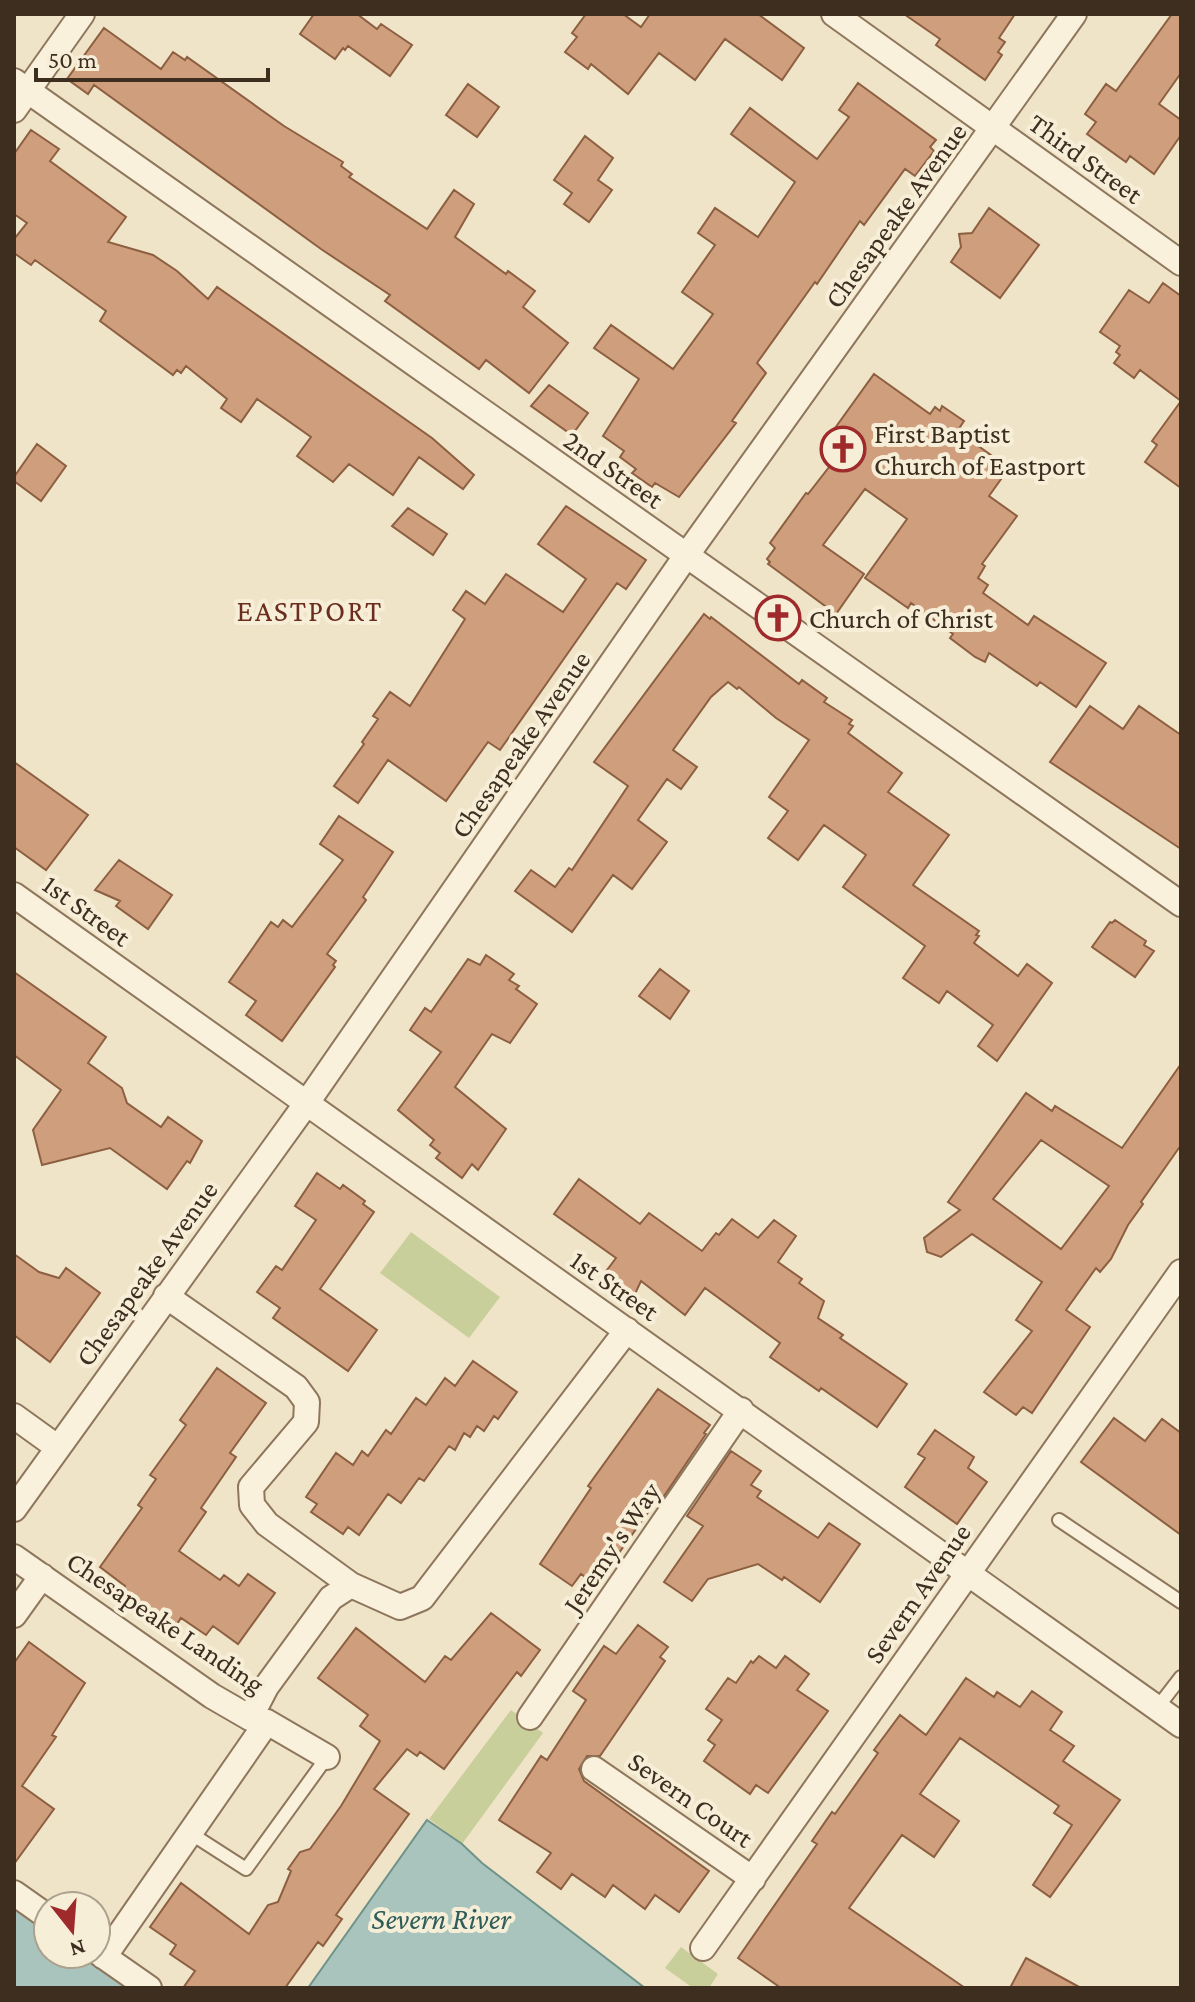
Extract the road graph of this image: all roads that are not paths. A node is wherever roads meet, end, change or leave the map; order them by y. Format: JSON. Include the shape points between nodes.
{"nodes":[{"id":1,"x":82,"y":14,"type":"edge"},
{"id":2,"x":834,"y":14,"type":"edge"},
{"id":3,"x":1074,"y":14,"type":"edge"},
{"id":4,"x":19,"y":94,"type":"edge"},
{"id":5,"x":994,"y":129,"type":"junction"},
{"id":6,"x":1181,"y":263,"type":"edge"},
{"id":7,"x":686,"y":556,"type":"junction"},
{"id":8,"x":14,"y":895,"type":"edge"},
{"id":9,"x":1181,"y":904,"type":"edge"},
{"id":10,"x":306,"y":1104,"type":"junction"},
{"id":11,"x":1181,"y":1272,"type":"edge"},
{"id":12,"x":166,"y":1296,"type":"junction"},
{"id":13,"x":627,"y":1330,"type":"junction"},
{"id":14,"x":741,"y":1410,"type":"junction"},
{"id":15,"x":14,"y":1416,"type":"edge"},
{"id":16,"x":57,"y":1447,"type":"junction"},
{"id":17,"x":18,"y":1497,"type":"edge"},
{"id":18,"x":1059,"y":1520,"type":"dead end"},
{"id":19,"x":14,"y":1557,"type":"edge"},
{"id":20,"x":967,"y":1573,"type":"junction"},
{"id":21,"x":42,"y":1576,"type":"junction"},
{"id":22,"x":351,"y":1585,"type":"junction"},
{"id":23,"x":1181,"y":1602,"type":"edge"},
{"id":24,"x":14,"y":1615,"type":"edge"},
{"id":25,"x":1181,"y":1677,"type":"edge"},
{"id":26,"x":1157,"y":1708,"type":"junction"},
{"id":27,"x":530,"y":1717,"type":"dead end"},
{"id":28,"x":259,"y":1720,"type":"junction"},
{"id":29,"x":1181,"y":1725,"type":"edge"},
{"id":30,"x":327,"y":1757,"type":"joint"},
{"id":31,"x":594,"y":1769,"type":"dead end"},
{"id":32,"x":190,"y":1833,"type":"junction"},
{"id":33,"x":753,"y":1879,"type":"junction"},
{"id":34,"x":14,"y":1893,"type":"edge"},
{"id":35,"x":32,"y":1906,"type":"edge"},
{"id":36,"x":112,"y":1938,"type":"edge"},
{"id":37,"x":703,"y":1948,"type":"dead end"},
{"id":38,"x":112,"y":1962,"type":"edge"},
{"id":39,"x":149,"y":1988,"type":"edge"}],
"edges":[{"from":1,"to":4,"type":"street"},
{"from":2,"to":5,"type":"street","name":"Third Street"},
{"from":3,"to":5,"type":"street","name":"Chesapeake Avenue"},
{"from":4,"to":7,"type":"street","name":"2nd Street"},
{"from":5,"to":6,"type":"street","name":"Third Street"},
{"from":5,"to":7,"type":"street","name":"Chesapeake Avenue"},
{"from":7,"to":9,"type":"street","name":"2nd Street"},
{"from":7,"to":10,"type":"street","name":"Chesapeake Avenue"},
{"from":8,"to":10,"type":"street","name":"1st Street"},
{"from":10,"to":12,"type":"street","name":"Chesapeake Avenue"},
{"from":10,"to":13,"type":"street","name":"1st Street"},
{"from":11,"to":20,"type":"street","name":"Severn Avenue"},
{"from":12,"to":16,"type":"street","name":"Chesapeake Avenue"},
{"from":12,"to":22,"type":"street","via":[[296,1387],[307,1402],[306,1422],[251,1487],[252,1505],[267,1524]]},
{"from":13,"to":14,"type":"street","name":"1st Street"},
{"from":13,"to":22,"type":"street","via":[[422,1598],[400,1607]]},
{"from":14,"to":20,"type":"street","name":"1st Street"},
{"from":14,"to":27,"type":"street","name":"Jeremy's Way"},
{"from":15,"to":16,"type":"street"},
{"from":16,"to":17,"type":"street","name":"Chesapeake Avenue"},
{"from":18,"to":23,"type":"lane"},
{"from":19,"to":21,"type":"street","name":"Chesapeake Landing"},
{"from":20,"to":26,"type":"street","name":"1st Street"},
{"from":20,"to":33,"type":"street","name":"Severn Avenue"},
{"from":21,"to":24,"type":"street"},
{"from":21,"to":28,"type":"street","name":"Chesapeake Landing","via":[[212,1696]]},
{"from":22,"to":28,"type":"street","via":[[331,1598],[266,1687]]},
{"from":25,"to":26,"type":"lane"},
{"from":26,"to":29,"type":"street","name":"1st Street"},
{"from":28,"to":30,"type":"street","name":"Chesapeake Landing"},
{"from":28,"to":32,"type":"street"},
{"from":30,"to":32,"type":"lane","via":[[246,1869]]},
{"from":31,"to":33,"type":"street","name":"Severn Court"},
{"from":32,"to":36,"type":"street"},
{"from":33,"to":37,"type":"street","name":"Severn Avenue"},
{"from":34,"to":35,"type":"street"},
{"from":38,"to":39,"type":"street"}]}
